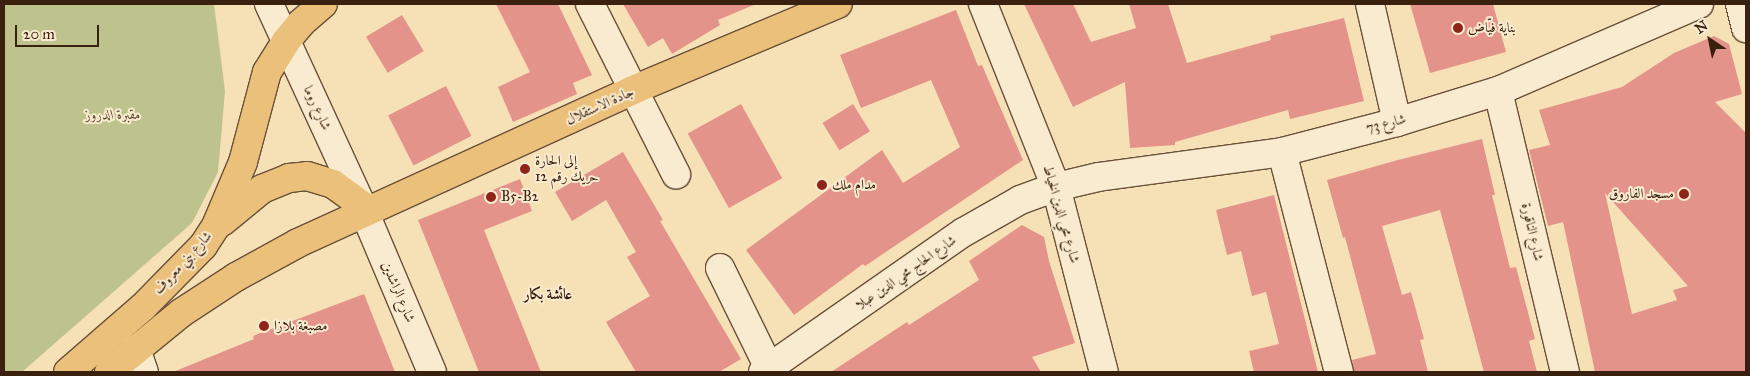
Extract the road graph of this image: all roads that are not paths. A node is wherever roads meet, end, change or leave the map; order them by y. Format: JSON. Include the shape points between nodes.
{"nodes":[{"id":1,"x":269,"y":4,"type":"edge"},
{"id":2,"x":323,"y":4,"type":"edge"},
{"id":3,"x":590,"y":4,"type":"edge"},
{"id":4,"x":838,"y":4,"type":"edge"},
{"id":5,"x":983,"y":4,"type":"edge"},
{"id":6,"x":1370,"y":4,"type":"edge"},
{"id":7,"x":1700,"y":4,"type":"edge"},
{"id":8,"x":1740,"y":4,"type":"edge"},
{"id":9,"x":1746,"y":28,"type":"edge"},
{"id":10,"x":286,"y":41,"type":"junction"},
{"id":11,"x":633,"y":90,"type":"junction"},
{"id":12,"x":1498,"y":91,"type":"junction"},
{"id":13,"x":1397,"y":122,"type":"junction"},
{"id":14,"x":1282,"y":152,"type":"junction"},
{"id":15,"x":676,"y":174,"type":"dead end"},
{"id":16,"x":1056,"y":187,"type":"junction"},
{"id":17,"x":363,"y":208,"type":"junction"},
{"id":18,"x":216,"y":226,"type":"junction"},
{"id":19,"x":720,"y":268,"type":"dead end"},
{"id":20,"x":140,"y":361,"type":"edge"},
{"id":21,"x":767,"y":371,"type":"edge"},
{"id":22,"x":68,"y":372,"type":"edge"},
{"id":23,"x":109,"y":372,"type":"edge"},
{"id":24,"x":432,"y":372,"type":"edge"},
{"id":25,"x":1104,"y":372,"type":"edge"},
{"id":26,"x":1339,"y":372,"type":"edge"},
{"id":27,"x":1565,"y":372,"type":"edge"}],
"edges":[{"from":1,"to":10,"type":"street","name":"شارع روما"},
{"from":2,"to":10,"type":"main road","name":"شارع بني معروف"},
{"from":3,"to":11,"type":"street"},
{"from":4,"to":11,"type":"main road","name":"جادة الاستقلال"},
{"from":5,"to":16,"type":"street","name":"شارع محي الدين الخياط"},
{"from":6,"to":13,"type":"street"},
{"from":7,"to":12,"type":"street","name":"شارع 73"},
{"from":8,"to":9,"type":"street"},
{"from":10,"to":17,"type":"street","name":"شارع روما"},
{"from":10,"to":18,"type":"main road","name":"شارع بني معروف","via":[[267,72],[242,162]]},
{"from":11,"to":15,"type":"street"},
{"from":11,"to":17,"type":"main road","name":"جادة الاستقلال"},
{"from":12,"to":13,"type":"street","name":"شارع 73"},
{"from":12,"to":27,"type":"street","name":"شارع الناقورة"},
{"from":13,"to":14,"type":"street","name":"شارع 73"},
{"from":14,"to":16,"type":"street","name":"شارع 73","via":[[1098,177]]},
{"from":14,"to":26,"type":"street"},
{"from":16,"to":21,"type":"street","name":"شارع الحاج محي الدين عبلا","via":[[993,214]]},
{"from":16,"to":25,"type":"street","name":"شارع محي الدين الخياط"},
{"from":17,"to":18,"type":"main road","via":[[347,192],[319,178],[289,178],[262,189]]},
{"from":17,"to":20,"type":"main road","via":[[236,277],[181,313]]},
{"from":17,"to":24,"type":"street","name":"شارع الراشدين"},
{"from":18,"to":22,"type":"main road","name":"شارع بني معروف","via":[[203,246],[143,307]]},
{"from":19,"to":21,"type":"street"},
{"from":20,"to":23,"type":"main road"}]}
